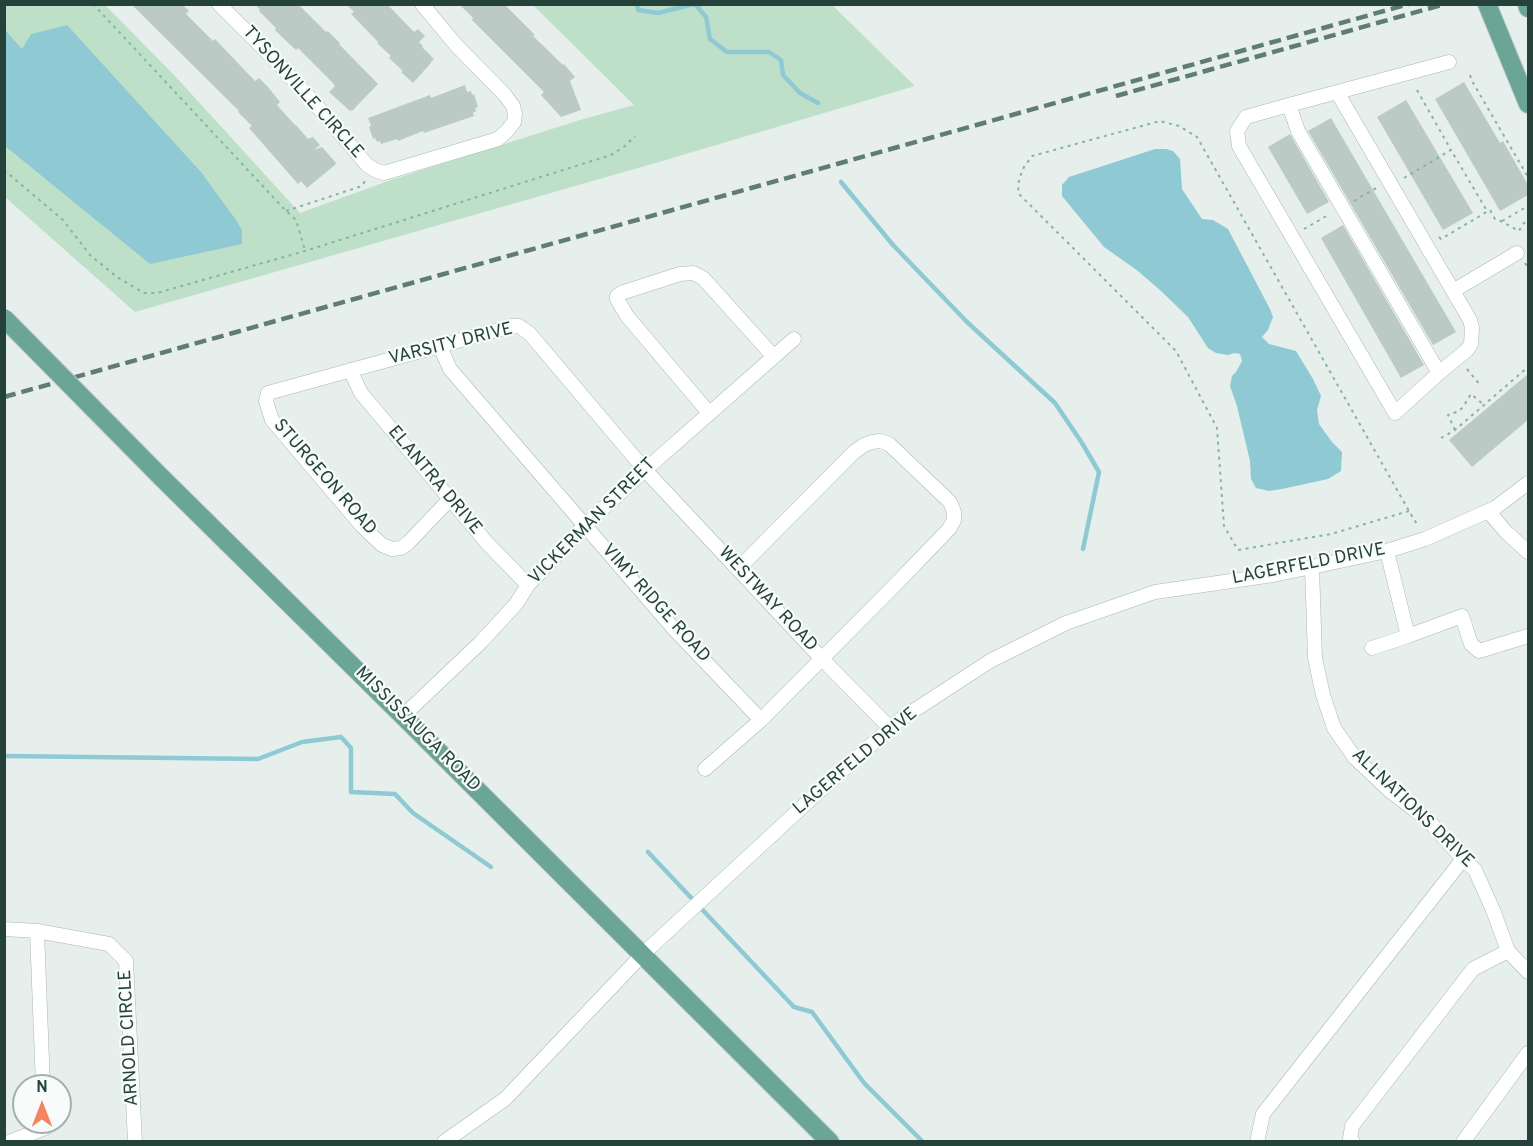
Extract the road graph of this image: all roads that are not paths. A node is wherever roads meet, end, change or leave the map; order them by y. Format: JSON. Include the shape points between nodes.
{"nodes":[{"id":1,"x":219,"y":4,"type":"edge"},
{"id":2,"x":422,"y":4,"type":"edge"},
{"id":3,"x":1487,"y":4,"type":"edge"},
{"id":4,"x":1449,"y":62,"type":"dead end"},
{"id":5,"x":1337,"y":92,"type":"junction"},
{"id":6,"x":1528,"y":104,"type":"edge"},
{"id":7,"x":1289,"y":105,"type":"junction"},
{"id":8,"x":1517,"y":253,"type":"dead end"},
{"id":9,"x":1453,"y":291,"type":"junction"},
{"id":10,"x":4,"y":318,"type":"edge"},
{"id":11,"x":794,"y":339,"type":"dead end"},
{"id":12,"x":440,"y":346,"type":"junction"},
{"id":13,"x":774,"y":357,"type":"junction"},
{"id":14,"x":350,"y":370,"type":"junction"},
{"id":15,"x":1439,"y":373,"type":"junction"},
{"id":16,"x":268,"y":393,"type":"joint"},
{"id":17,"x":709,"y":413,"type":"junction"},
{"id":18,"x":645,"y":470,"type":"junction"},
{"id":19,"x":1528,"y":483,"type":"edge"},
{"id":20,"x":450,"y":499,"type":"junction"},
{"id":21,"x":1488,"y":511,"type":"junction"},
{"id":22,"x":585,"y":525,"type":"junction"},
{"id":23,"x":1387,"y":550,"type":"junction"},
{"id":24,"x":1528,"y":552,"type":"edge"},
{"id":25,"x":1312,"y":567,"type":"junction"},
{"id":26,"x":738,"y":569,"type":"junction"},
{"id":27,"x":528,"y":585,"type":"junction"},
{"id":28,"x":1408,"y":636,"type":"junction"},
{"id":29,"x":1528,"y":636,"type":"edge"},
{"id":30,"x":1372,"y":648,"type":"dead end"},
{"id":31,"x":822,"y":659,"type":"junction"},
{"id":32,"x":403,"y":716,"type":"junction"},
{"id":33,"x":761,"y":720,"type":"junction"},
{"id":34,"x":891,"y":728,"type":"junction"},
{"id":35,"x":705,"y":769,"type":"dead end"},
{"id":36,"x":1463,"y":859,"type":"junction"},
{"id":37,"x":4,"y":929,"type":"edge"},
{"id":38,"x":37,"y":931,"type":"junction"},
{"id":39,"x":1508,"y":951,"type":"junction"},
{"id":40,"x":643,"y":954,"type":"junction"},
{"id":41,"x":1528,"y":972,"type":"edge"},
{"id":42,"x":1528,"y":1053,"type":"edge"},
{"id":43,"x":43,"y":1074,"type":"edge"},
{"id":44,"x":30,"y":1134,"type":"edge"},
{"id":45,"x":9,"y":1142,"type":"edge"},
{"id":46,"x":135,"y":1142,"type":"edge"},
{"id":47,"x":444,"y":1142,"type":"edge"},
{"id":48,"x":830,"y":1142,"type":"edge"},
{"id":49,"x":1257,"y":1142,"type":"edge"},
{"id":50,"x":1353,"y":1142,"type":"edge"},
{"id":51,"x":1463,"y":1142,"type":"edge"}],
"edges":[{"from":1,"to":2,"type":"street","name":"TYSONVILLE CIRCLE","via":[[279,64],[367,165],[384,172],[498,138],[514,122],[513,106]]},
{"from":3,"to":6,"type":"main road"},
{"from":4,"to":5,"type":"street"},
{"from":5,"to":7,"type":"street"},
{"from":5,"to":9,"type":"street"},
{"from":7,"to":15,"type":"street","via":[[1298,131]]},
{"from":7,"to":15,"type":"street","via":[[1246,117],[1237,131],[1239,146],[1395,413]]},
{"from":8,"to":9,"type":"street"},
{"from":9,"to":15,"type":"street","via":[[1470,320],[1471,344]]},
{"from":10,"to":32,"type":"main road","name":"MISSISSAUGA ROAD","bridge":true},
{"from":11,"to":13,"type":"street","name":"VICKERMAN STREET"},
{"from":12,"to":14,"type":"street","name":"VARSITY DRIVE"},
{"from":12,"to":18,"type":"street","name":"VARSITY DRIVE","via":[[519,326],[530,334]]},
{"from":12,"to":22,"type":"street","name":"VIMY RIDGE ROAD","via":[[450,369]]},
{"from":13,"to":17,"type":"street","name":"VICKERMAN STREET"},
{"from":13,"to":17,"type":"street","via":[[699,275],[680,274],[617,296],[623,310]]},
{"from":14,"to":16,"type":"street","name":"VARSITY DRIVE"},
{"from":14,"to":20,"type":"street","name":"ELANTRA DRIVE","via":[[360,393]]},
{"from":16,"to":20,"type":"street","name":"STURGEON ROAD","via":[[266,401],[272,420],[382,545],[401,548]]},
{"from":17,"to":18,"type":"street","name":"VICKERMAN STREET"},
{"from":18,"to":22,"type":"street","name":"VICKERMAN STREET"},
{"from":18,"to":26,"type":"street","name":"WESTWAY ROAD"},
{"from":19,"to":21,"type":"street","name":"LAGERFELD DRIVE"},
{"from":20,"to":27,"type":"street","name":"ELANTRA DRIVE"},
{"from":21,"to":23,"type":"street","name":"LAGERFELD DRIVE","via":[[1425,539]]},
{"from":21,"to":24,"type":"street"},
{"from":22,"to":27,"type":"street","name":"VICKERMAN STREET"},
{"from":22,"to":33,"type":"street","name":"VIMY RIDGE ROAD","via":[[674,629]]},
{"from":23,"to":25,"type":"street","name":"LAGERFELD DRIVE"},
{"from":23,"to":28,"type":"street"},
{"from":25,"to":34,"type":"street","name":"LAGERFELD DRIVE","via":[[1155,592],[1065,623],[990,661]]},
{"from":25,"to":36,"type":"street","name":"ALLNATIONS DRIVE","via":[[1315,658],[1335,729],[1355,758],[1389,791],[1428,820]]},
{"from":26,"to":31,"type":"street","name":"WESTWAY ROAD"},
{"from":26,"to":31,"type":"street","via":[[864,445],[880,441],[889,444],[950,502],[954,520],[949,529]]},
{"from":27,"to":32,"type":"street","name":"VICKERMAN STREET","via":[[481,642]]},
{"from":28,"to":29,"type":"street","via":[[1462,616],[1472,644],[1479,651]]},
{"from":28,"to":30,"type":"street"},
{"from":31,"to":33,"type":"street"},
{"from":31,"to":34,"type":"street","name":"WESTWAY ROAD"},
{"from":32,"to":40,"type":"main road","name":"MISSISSAUGA ROAD"},
{"from":33,"to":35,"type":"street"},
{"from":34,"to":40,"type":"street","name":"LAGERFELD DRIVE"},
{"from":36,"to":39,"type":"street","name":"ALLNATIONS DRIVE","via":[[1475,870]]},
{"from":36,"to":49,"type":"street","via":[[1263,1113]]},
{"from":37,"to":38,"type":"street","name":"ARNOLD CIRCLE"},
{"from":38,"to":43,"type":"street"},
{"from":38,"to":46,"type":"street","name":"ARNOLD CIRCLE","via":[[109,944],[126,961]]},
{"from":39,"to":41,"type":"street","name":"ALLNATIONS DRIVE"},
{"from":39,"to":50,"type":"street","via":[[1473,969],[1352,1126]]},
{"from":40,"to":47,"type":"street","name":"LAGERFELD DRIVE","via":[[505,1099]]},
{"from":40,"to":48,"type":"main road","name":"MISSISSAUGA ROAD"},
{"from":42,"to":51,"type":"street"},
{"from":44,"to":45,"type":"street"}]}
